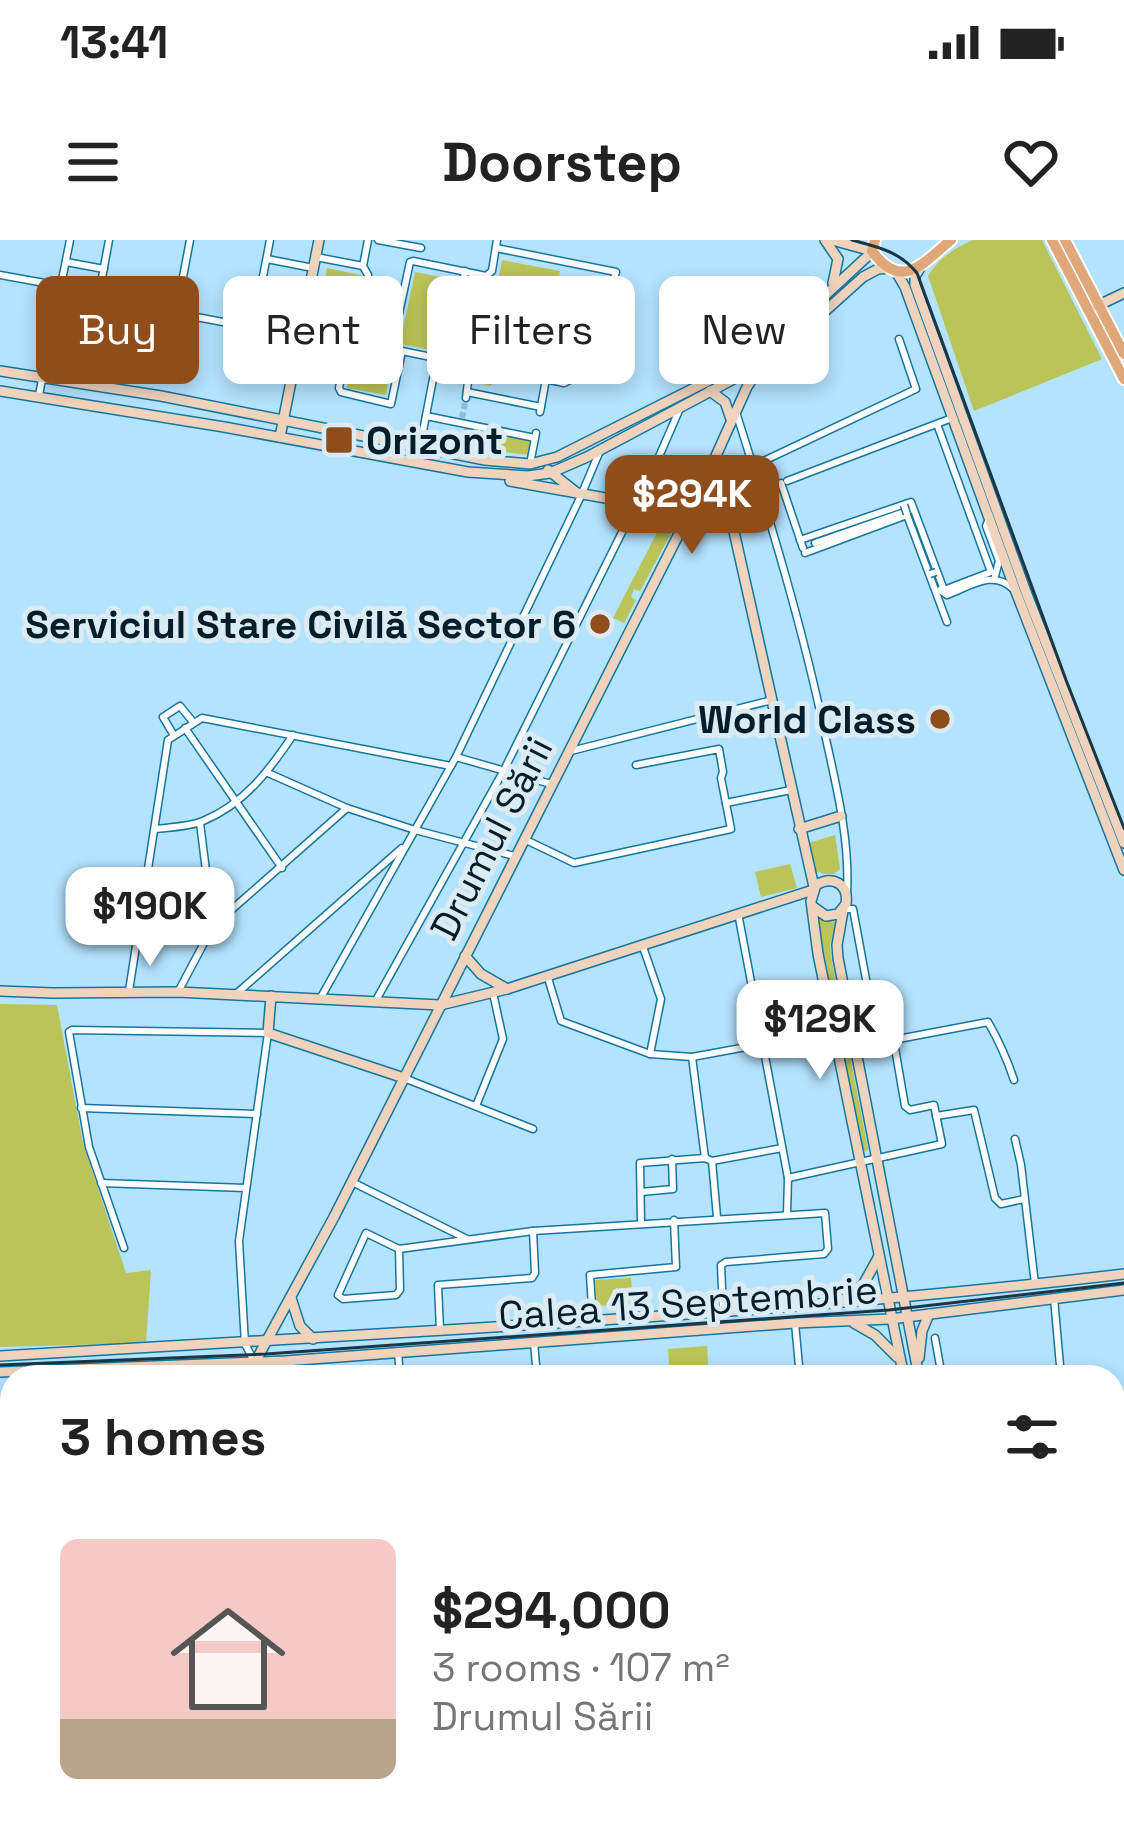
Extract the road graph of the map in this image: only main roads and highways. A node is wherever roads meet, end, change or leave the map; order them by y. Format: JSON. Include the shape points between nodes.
{"nodes":[{"id":1,"x":319,"y":240,"type":"edge"},
{"id":2,"x":829,"y":240,"type":"edge"},
{"id":3,"x":951,"y":240,"type":"edge"},
{"id":4,"x":1052,"y":240,"type":"edge"},
{"id":5,"x":1064,"y":240,"type":"edge"},
{"id":6,"x":873,"y":248,"type":"edge"},
{"id":7,"x":920,"y":268,"type":"junction"},
{"id":8,"x":893,"y":269,"type":"junction"},
{"id":9,"x":831,"y":288,"type":"joint"},
{"id":10,"x":1124,"y":292,"type":"edge"},
{"id":11,"x":1094,"y":308,"type":"junction"},
{"id":12,"x":829,"y":309,"type":"edge"},
{"id":13,"x":1124,"y":354,"type":"edge"},
{"id":14,"x":0,"y":371,"type":"edge"},
{"id":15,"x":1124,"y":379,"type":"edge"},
{"id":16,"x":703,"y":384,"type":"edge"},
{"id":17,"x":725,"y":384,"type":"edge"},
{"id":18,"x":751,"y":384,"type":"edge"},
{"id":19,"x":0,"y":391,"type":"edge"},
{"id":20,"x":710,"y":392,"type":"junction"},
{"id":21,"x":734,"y":418,"type":"junction"},
{"id":22,"x":284,"y":420,"type":"junction"},
{"id":23,"x":280,"y":437,"type":"junction"},
{"id":24,"x":404,"y":444,"type":"junction"},
{"id":25,"x":717,"y":456,"type":"junction"},
{"id":26,"x":401,"y":460,"type":"junction"},
{"id":27,"x":536,"y":463,"type":"junction"},
{"id":28,"x":468,"y":472,"type":"junction"},
{"id":29,"x":550,"y":472,"type":"junction"},
{"id":30,"x":583,"y":492,"type":"junction"},
{"id":31,"x":695,"y":500,"type":"junction"},
{"id":32,"x":725,"y":500,"type":"junction"},
{"id":33,"x":687,"y":517,"type":"junction"},
{"id":34,"x":1042,"y":646,"type":"junction"},
{"id":35,"x":841,"y":815,"type":"road end"},
{"id":36,"x":799,"y":830,"type":"junction"},
{"id":37,"x":1124,"y":843,"type":"edge"},
{"id":38,"x":1124,"y":870,"type":"edge"},
{"id":39,"x":812,"y":896,"type":"junction"},
{"id":40,"x":843,"y":910,"type":"junction"},
{"id":41,"x":464,"y":956,"type":"junction"},
{"id":42,"x":508,"y":989,"type":"junction"},
{"id":43,"x":0,"y":991,"type":"edge"},
{"id":44,"x":271,"y":997,"type":"junction"},
{"id":45,"x":440,"y":1005,"type":"junction"},
{"id":46,"x":404,"y":1078,"type":"junction"},
{"id":47,"x":878,"y":1258,"type":"junction"},
{"id":48,"x":1124,"y":1274,"type":"edge"},
{"id":49,"x":1124,"y":1290,"type":"edge"},
{"id":50,"x":291,"y":1298,"type":"junction"},
{"id":51,"x":904,"y":1298,"type":"junction"},
{"id":52,"x":886,"y":1299,"type":"junction"},
{"id":53,"x":838,"y":1302,"type":"junction"},
{"id":54,"x":929,"y":1314,"type":"junction"},
{"id":55,"x":907,"y":1317,"type":"junction"},
{"id":56,"x":890,"y":1319,"type":"junction"},
{"id":57,"x":849,"y":1321,"type":"junction"},
{"id":58,"x":313,"y":1340,"type":"junction"},
{"id":59,"x":267,"y":1342,"type":"junction"},
{"id":60,"x":0,"y":1356,"type":"edge"},
{"id":61,"x":254,"y":1361,"type":"junction"},
{"id":62,"x":168,"y":1364,"type":"joint"},
{"id":63,"x":147,"y":1365,"type":"edge"},
{"id":64,"x":246,"y":1365,"type":"edge"},
{"id":65,"x":252,"y":1365,"type":"edge"},
{"id":66,"x":899,"y":1365,"type":"edge"},
{"id":67,"x":902,"y":1365,"type":"edge"},
{"id":68,"x":916,"y":1365,"type":"edge"},
{"id":69,"x":919,"y":1365,"type":"edge"}],
"edges":[{"from":1,"to":22,"type":"main road"},
{"from":2,"to":6,"type":"main road"},
{"from":2,"to":9,"type":"main road","via":[[838,259]]},
{"from":3,"to":7,"type":"main road"},
{"from":4,"to":11,"type":"main road"},
{"from":5,"to":11,"type":"main road"},
{"from":6,"to":8,"type":"main road"},
{"from":6,"to":9,"type":"main road"},
{"from":7,"to":8,"type":"main road"},
{"from":7,"to":34,"type":"main road","via":[[915,285]]},
{"from":8,"to":12,"type":"main road","via":[[863,277]]},
{"from":8,"to":34,"type":"main road"},
{"from":10,"to":11,"type":"main road"},
{"from":11,"to":13,"type":"main road"},
{"from":11,"to":15,"type":"main road"},
{"from":14,"to":22,"type":"main road"},
{"from":16,"to":27,"type":"main road"},
{"from":17,"to":20,"type":"main road"},
{"from":18,"to":21,"type":"main road","name":"Drumul Sării"},
{"from":19,"to":23,"type":"main road"},
{"from":20,"to":21,"type":"main road"},
{"from":20,"to":29,"type":"main road"},
{"from":21,"to":25,"type":"main road","name":"Drumul Sării"},
{"from":22,"to":23,"type":"main road"},
{"from":22,"to":24,"type":"main road"},
{"from":23,"to":26,"type":"main road"},
{"from":24,"to":26,"type":"main road"},
{"from":24,"to":27,"type":"main road"},
{"from":25,"to":31,"type":"main road","name":"Drumul Sării"},
{"from":25,"to":32,"type":"main road"},
{"from":26,"to":28,"type":"main road"},
{"from":27,"to":29,"type":"main road"},
{"from":28,"to":29,"type":"main road"},
{"from":28,"to":30,"type":"main road"},
{"from":29,"to":30,"type":"main road"},
{"from":30,"to":33,"type":"main road"},
{"from":31,"to":32,"type":"main road","via":[[710,492]]},
{"from":31,"to":33,"type":"main road","name":"Drumul Sării"},
{"from":32,"to":36,"type":"main road"},
{"from":33,"to":41,"type":"main road","name":"Drumul Sării"},
{"from":34,"to":37,"type":"main road"},
{"from":34,"to":38,"type":"main road"},
{"from":35,"to":36,"type":"main road"},
{"from":36,"to":39,"type":"main road"},
{"from":39,"to":40,"type":"main road","via":[[826,916]]},
{"from":39,"to":40,"type":"main road","via":[[832,880],[843,886]]},
{"from":39,"to":42,"type":"main road","via":[[798,893]]},
{"from":39,"to":47,"type":"main road"},
{"from":40,"to":51,"type":"main road","via":[[836,945]]},
{"from":41,"to":42,"type":"main road"},
{"from":41,"to":45,"type":"main road","name":"Drumul Sării"},
{"from":42,"to":45,"type":"main road"},
{"from":43,"to":44,"type":"main road"},
{"from":44,"to":45,"type":"main road"},
{"from":44,"to":46,"type":"main road","via":[[268,1033]]},
{"from":45,"to":46,"type":"main road","name":"Drumul Sării"},
{"from":46,"to":50,"type":"main road","name":"Drumul Sării"},
{"from":47,"to":52,"type":"main road"},
{"from":47,"to":53,"type":"main road","via":[[863,1285]]},
{"from":48,"to":51,"type":"main road","name":"Calea 13 Septembrie"},
{"from":49,"to":54,"type":"main road","name":"Calea 13 Septembrie"},
{"from":50,"to":58,"type":"main road"},
{"from":50,"to":59,"type":"main road","name":"Drumul Sării"},
{"from":51,"to":52,"type":"main road","name":"Calea 13 Septembrie"},
{"from":51,"to":55,"type":"main road"},
{"from":52,"to":53,"type":"main road","name":"Calea 13 Septembrie"},
{"from":52,"to":56,"type":"main road"},
{"from":53,"to":58,"type":"main road","name":"Calea 13 Septembrie"},
{"from":54,"to":55,"type":"main road","name":"Calea 13 Septembrie"},
{"from":54,"to":69,"type":"main road"},
{"from":55,"to":56,"type":"main road","name":"Calea 13 Septembrie"},
{"from":55,"to":68,"type":"main road"},
{"from":56,"to":57,"type":"main road","name":"Calea 13 Septembrie"},
{"from":56,"to":67,"type":"main road"},
{"from":57,"to":61,"type":"main road","name":"Calea 13 Septembrie"},
{"from":57,"to":66,"type":"main road","via":[[883,1342]]},
{"from":58,"to":59,"type":"main road","name":"Calea 13 Septembrie"},
{"from":59,"to":60,"type":"main road","name":"Calea 13 Septembrie"},
{"from":59,"to":61,"type":"main road","name":"Drumul Sării"},
{"from":61,"to":62,"type":"main road","name":"Calea 13 Septembrie"},
{"from":61,"to":64,"type":"main road"},
{"from":61,"to":65,"type":"main road","name":"Drumul Sării"},
{"from":62,"to":63,"type":"main road","name":"Calea 13 Septembrie"}]}
